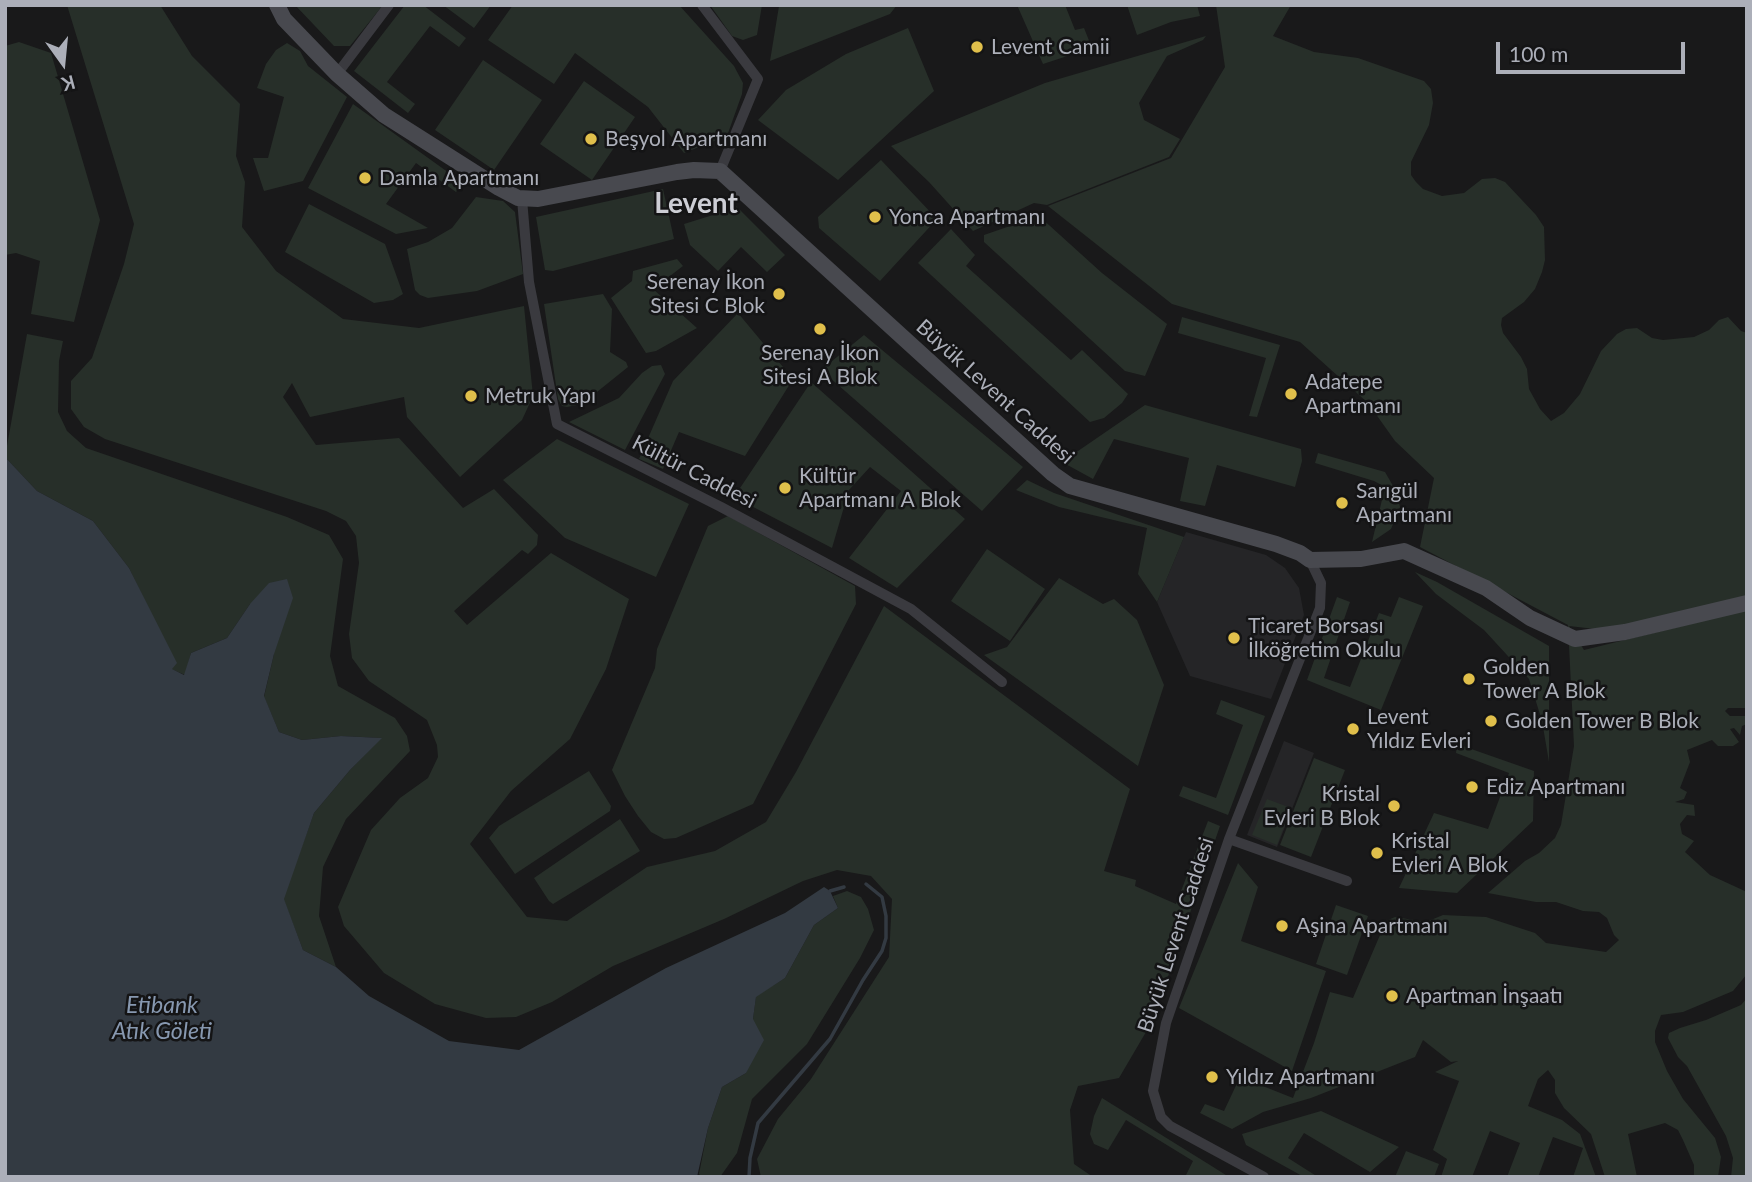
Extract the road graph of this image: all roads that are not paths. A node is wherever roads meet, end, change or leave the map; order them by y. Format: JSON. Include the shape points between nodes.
{"nodes":[{"id":1,"x":277,"y":5,"type":"edge"},
{"id":2,"x":389,"y":5,"type":"edge"},
{"id":3,"x":702,"y":5,"type":"edge"},
{"id":4,"x":337,"y":74,"type":"junction"},
{"id":5,"x":720,"y":171,"type":"junction"},
{"id":6,"x":522,"y":199,"type":"junction"},
{"id":7,"x":1310,"y":560,"type":"junction"},
{"id":8,"x":1747,"y":603,"type":"edge"},
{"id":9,"x":1002,"y":682,"type":"dead end"},
{"id":10,"x":1229,"y":839,"type":"junction"},
{"id":11,"x":1347,"y":881,"type":"dead end"},
{"id":12,"x":1264,"y":1177,"type":"edge"}],
"edges":[{"from":1,"to":4,"type":"street","via":[[284,19]]},
{"from":2,"to":4,"type":"street"},
{"from":3,"to":5,"type":"street","via":[[758,79]]},
{"from":4,"to":6,"type":"street","via":[[384,115]]},
{"from":5,"to":6,"type":"street","via":[[677,172]]},
{"from":5,"to":7,"type":"street","name":"Büyük Levent Caddesi","via":[[1061,481],[1276,544]]},
{"from":6,"to":9,"type":"street","name":"Kültür Caddesi","via":[[529,282],[557,424],[911,609]]},
{"from":7,"to":8,"type":"street","via":[[1362,559],[1404,551],[1486,588],[1530,618],[1575,639]]},
{"from":7,"to":10,"type":"street","name":"Büyük Levent Caddesi","via":[[1321,583],[1320,608]]},
{"from":10,"to":11,"type":"street"},
{"from":10,"to":12,"type":"street","name":"Büyük Levent Caddesi","via":[[1166,1023],[1153,1091],[1161,1117],[1170,1126]]}]}
